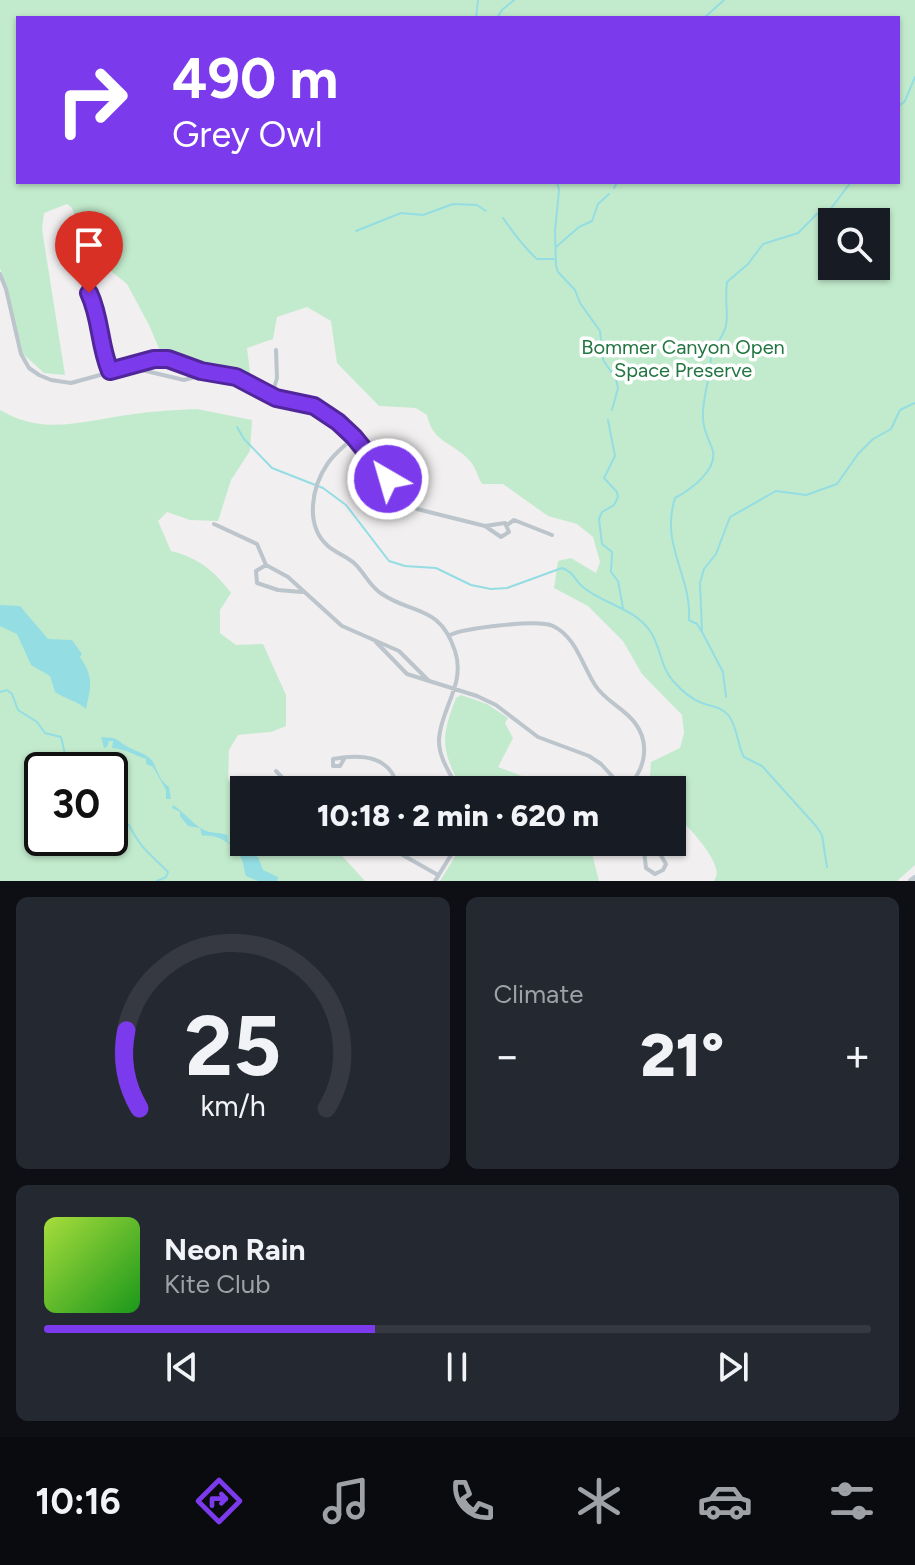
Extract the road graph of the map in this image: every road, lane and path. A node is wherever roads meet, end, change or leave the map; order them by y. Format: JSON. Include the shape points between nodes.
{"nodes":[{"id":1,"x":85,"y":270,"type":"junction"},
{"id":2,"x":0,"y":274,"type":"edge"},
{"id":3,"x":276,"y":350,"type":"dead end"},
{"id":4,"x":276,"y":358,"type":"junction"},
{"id":5,"x":284,"y":358,"type":"dead end"},
{"id":6,"x":158,"y":359,"type":"junction"},
{"id":7,"x":125,"y":367,"type":"junction"},
{"id":8,"x":110,"y":371,"type":"junction"},
{"id":9,"x":211,"y":372,"type":"junction"},
{"id":10,"x":157,"y":374,"type":"junction"},
{"id":11,"x":272,"y":396,"type":"junction"},
{"id":12,"x":354,"y":437,"type":"junction"},
{"id":13,"x":214,"y":524,"type":"dead end"},
{"id":14,"x":507,"y":525,"type":"junction"},
{"id":15,"x":485,"y":526,"type":"junction"},
{"id":16,"x":552,"y":535,"type":"dead end"},
{"id":17,"x":266,"y":565,"type":"junction"},
{"id":18,"x":302,"y":592,"type":"junction"},
{"id":19,"x":449,"y":636,"type":"junction"},
{"id":20,"x":376,"y":642,"type":"junction"},
{"id":21,"x":432,"y":683,"type":"junction"},
{"id":22,"x":456,"y":690,"type":"junction"},
{"id":23,"x":344,"y":759,"type":"dead end"},
{"id":24,"x":276,"y":771,"type":"dead end"},
{"id":25,"x":281,"y":776,"type":"edge"},
{"id":26,"x":394,"y":776,"type":"edge"},
{"id":27,"x":451,"y":776,"type":"edge"},
{"id":28,"x":614,"y":776,"type":"edge"},
{"id":29,"x":636,"y":776,"type":"edge"},
{"id":30,"x":404,"y":856,"type":"edge"},
{"id":31,"x":450,"y":856,"type":"edge"},
{"id":32,"x":645,"y":856,"type":"edge"},
{"id":33,"x":661,"y":856,"type":"edge"},
{"id":34,"x":438,"y":875,"type":"junction"},
{"id":35,"x":435,"y":881,"type":"edge"}],
"edges":[{"from":1,"to":1,"type":"street","via":[[92,261],[82,254],[75,262]]},
{"from":1,"to":8,"type":"street"},
{"from":2,"to":8,"type":"street","via":[[29,368],[71,383]]},
{"from":3,"to":4,"type":"street"},
{"from":4,"to":5,"type":"street"},
{"from":4,"to":11,"type":"street"},
{"from":6,"to":7,"type":"street"},
{"from":6,"to":9,"type":"street"},
{"from":6,"to":10,"type":"street","via":[[152,365]]},
{"from":7,"to":8,"type":"street"},
{"from":7,"to":10,"type":"street"},
{"from":9,"to":10,"type":"street","via":[[184,380]]},
{"from":9,"to":11,"type":"street","via":[[236,377]]},
{"from":11,"to":12,"type":"street","via":[[314,406]]},
{"from":12,"to":15,"type":"street","via":[[409,504]]},
{"from":12,"to":19,"type":"street","via":[[323,474],[312,504],[315,529],[372,587],[426,612]]},
{"from":13,"to":17,"type":"street","via":[[257,544]]},
{"from":14,"to":15,"type":"street"},
{"from":14,"to":15,"type":"street","via":[[509,532],[501,537]]},
{"from":14,"to":16,"type":"street","via":[[514,520]]},
{"from":17,"to":18,"type":"street"},
{"from":17,"to":18,"type":"street","via":[[256,571],[257,583]]},
{"from":18,"to":20,"type":"street","via":[[334,621]]},
{"from":19,"to":22,"type":"street","via":[[457,662]]},
{"from":19,"to":29,"type":"street","via":[[467,629],[539,622],[561,631],[595,686],[640,732],[644,755]]},
{"from":20,"to":21,"type":"street","via":[[405,656]]},
{"from":20,"to":21,"type":"street","via":[[407,674]]},
{"from":21,"to":22,"type":"street"},
{"from":22,"to":27,"type":"street","via":[[439,739]]},
{"from":22,"to":28,"type":"street","via":[[496,705],[538,737],[589,756]]},
{"from":23,"to":26,"type":"street","via":[[384,763]]},
{"from":24,"to":25,"type":"street"},
{"from":30,"to":34,"type":"street"},
{"from":31,"to":34,"type":"street"},
{"from":32,"to":33,"type":"street","via":[[646,868],[655,874],[666,864]]},
{"from":34,"to":35,"type":"street"}]}
